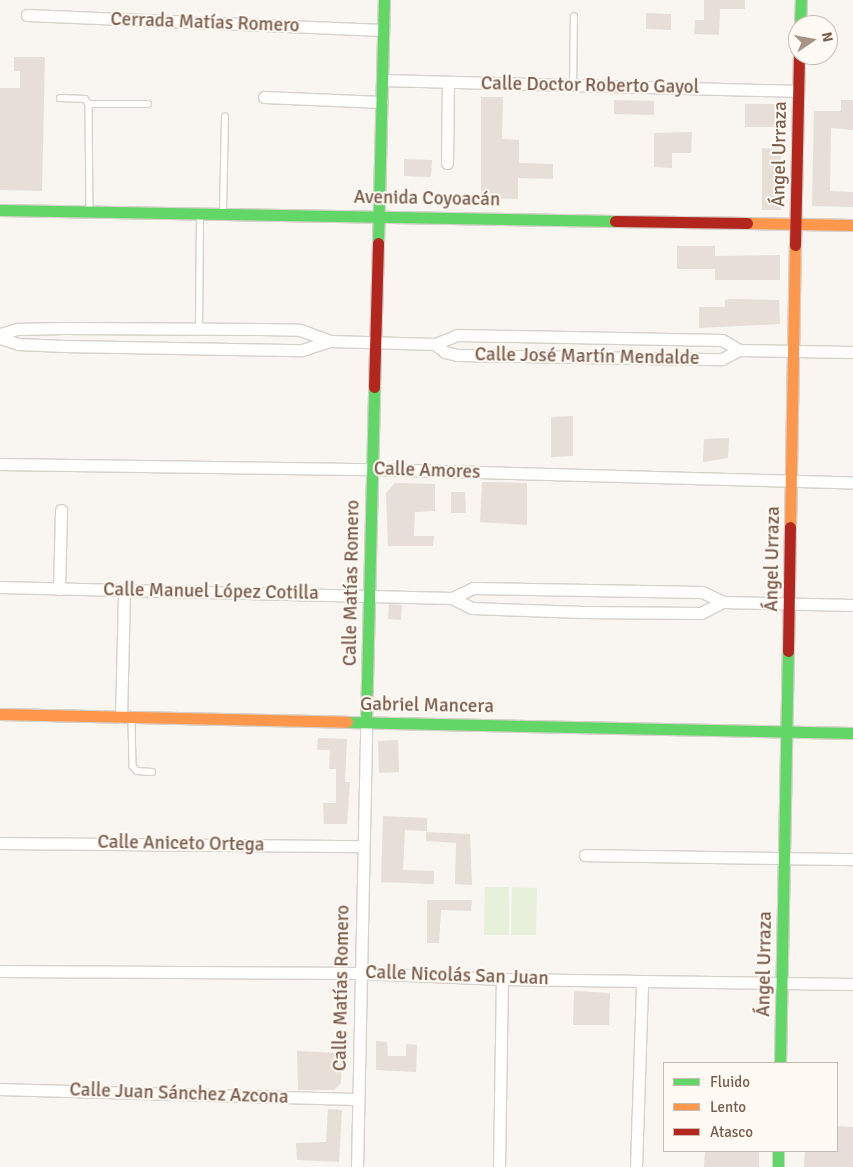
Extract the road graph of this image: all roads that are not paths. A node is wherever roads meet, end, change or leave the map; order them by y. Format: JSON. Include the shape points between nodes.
{"nodes":[{"id":1,"x":384,"y":0,"type":"edge"},
{"id":2,"x":801,"y":0,"type":"edge"},
{"id":3,"x":27,"y":15,"type":"dead end"},
{"id":4,"x":800,"y":15,"type":"edge"},
{"id":5,"x":574,"y":17,"type":"dead end"},
{"id":6,"x":383,"y":30,"type":"junction"},
{"id":7,"x":799,"y":65,"type":"edge"},
{"id":8,"x":382,"y":80,"type":"junction"},
{"id":9,"x":448,"y":82,"type":"junction"},
{"id":10,"x":574,"y":85,"type":"junction"},
{"id":11,"x":798,"y":91,"type":"junction"},
{"id":12,"x":264,"y":97,"type":"dead end"},
{"id":13,"x":60,"y":98,"type":"dead end"},
{"id":14,"x":382,"y":102,"type":"junction"},
{"id":15,"x":89,"y":104,"type":"junction"},
{"id":16,"x":148,"y":104,"type":"dead end"},
{"id":17,"x":225,"y":116,"type":"dead end"},
{"id":18,"x":447,"y":163,"type":"dead end"},
{"id":19,"x":0,"y":210,"type":"edge"},
{"id":20,"x":90,"y":212,"type":"junction"},
{"id":21,"x":200,"y":214,"type":"junction"},
{"id":22,"x":223,"y":214,"type":"junction"},
{"id":23,"x":379,"y":216,"type":"junction"},
{"id":24,"x":796,"y":224,"type":"junction"},
{"id":25,"x":853,"y":225,"type":"edge"},
{"id":26,"x":64,"y":328,"type":"junction"},
{"id":27,"x":153,"y":328,"type":"junction"},
{"id":28,"x":199,"y":329,"type":"junction"},
{"id":29,"x":260,"y":330,"type":"junction"},
{"id":30,"x":0,"y":336,"type":"edge"},
{"id":31,"x":330,"y":341,"type":"junction"},
{"id":32,"x":376,"y":342,"type":"junction"},
{"id":33,"x":435,"y":344,"type":"junction"},
{"id":34,"x":64,"y":346,"type":"junction"},
{"id":35,"x":153,"y":348,"type":"junction"},
{"id":36,"x":260,"y":350,"type":"junction"},
{"id":37,"x":739,"y":350,"type":"junction"},
{"id":38,"x":795,"y":350,"type":"junction"},
{"id":39,"x":853,"y":352,"type":"edge"},
{"id":40,"x":0,"y":464,"type":"edge"},
{"id":41,"x":373,"y":469,"type":"junction"},
{"id":42,"x":792,"y":481,"type":"junction"},
{"id":43,"x":853,"y":482,"type":"edge"},
{"id":44,"x":61,"y":510,"type":"dead end"},
{"id":45,"x":0,"y":588,"type":"edge"},
{"id":46,"x":59,"y":589,"type":"junction"},
{"id":47,"x":124,"y":590,"type":"junction"},
{"id":48,"x":583,"y":590,"type":"junction"},
{"id":49,"x":370,"y":596,"type":"junction"},
{"id":50,"x":452,"y":598,"type":"junction"},
{"id":51,"x":723,"y":602,"type":"junction"},
{"id":52,"x":790,"y":604,"type":"junction"},
{"id":53,"x":853,"y":605,"type":"edge"},
{"id":54,"x":582,"y":612,"type":"junction"},
{"id":55,"x":0,"y":714,"type":"edge"},
{"id":56,"x":127,"y":717,"type":"junction"},
{"id":57,"x":366,"y":722,"type":"junction"},
{"id":58,"x":787,"y":732,"type":"junction"},
{"id":59,"x":853,"y":733,"type":"edge"},
{"id":60,"x":152,"y":772,"type":"dead end"},
{"id":61,"x":0,"y":843,"type":"edge"},
{"id":62,"x":362,"y":846,"type":"junction"},
{"id":63,"x":585,"y":854,"type":"dead end"},
{"id":64,"x":784,"y":858,"type":"junction"},
{"id":65,"x":853,"y":859,"type":"edge"},
{"id":66,"x":0,"y":970,"type":"edge"},
{"id":67,"x":360,"y":973,"type":"junction"},
{"id":68,"x":502,"y":979,"type":"junction"},
{"id":69,"x":642,"y":982,"type":"junction"},
{"id":70,"x":782,"y":983,"type":"junction"},
{"id":71,"x":853,"y":984,"type":"edge"},
{"id":72,"x":780,"y":1062,"type":"edge"},
{"id":73,"x":0,"y":1089,"type":"edge"},
{"id":74,"x":358,"y":1099,"type":"junction"},
{"id":75,"x":778,"y":1152,"type":"edge"},
{"id":76,"x":357,"y":1167,"type":"edge"},
{"id":77,"x":499,"y":1167,"type":"edge"},
{"id":78,"x":636,"y":1167,"type":"edge"},
{"id":79,"x":778,"y":1167,"type":"edge"}],
"edges":[{"from":1,"to":6,"type":"main road","name":"Calle Matías Romero"},
{"from":2,"to":4,"type":"main road"},
{"from":3,"to":6,"type":"street","name":"Cerrada Matías Romero"},
{"from":5,"to":10,"type":"lane"},
{"from":6,"to":8,"type":"main road","name":"Calle Matías Romero"},
{"from":7,"to":11,"type":"main road","name":"Ángel Urraza"},
{"from":8,"to":9,"type":"street","name":"Calle Doctor Roberto Gayol"},
{"from":8,"to":14,"type":"main road","name":"Calle Matías Romero"},
{"from":9,"to":10,"type":"street","name":"Calle Doctor Roberto Gayol"},
{"from":9,"to":18,"type":"street"},
{"from":10,"to":11,"type":"street","name":"Calle Doctor Roberto Gayol"},
{"from":11,"to":24,"type":"main road","name":"Ángel Urraza"},
{"from":12,"to":14,"type":"street"},
{"from":13,"to":15,"type":"lane","via":[[84,99]]},
{"from":14,"to":23,"type":"main road","name":"Calle Matías Romero"},
{"from":15,"to":16,"type":"lane"},
{"from":15,"to":20,"type":"lane"},
{"from":17,"to":22,"type":"lane"},
{"from":19,"to":20,"type":"main road","name":"Avenida Coyoacán"},
{"from":20,"to":21,"type":"main road","name":"Avenida Coyoacán"},
{"from":21,"to":22,"type":"main road","name":"Avenida Coyoacán"},
{"from":21,"to":28,"type":"lane"},
{"from":22,"to":23,"type":"main road","name":"Avenida Coyoacán"},
{"from":23,"to":24,"type":"main road","name":"Avenida Coyoacán"},
{"from":23,"to":32,"type":"main road","name":"Calle Matías Romero"},
{"from":24,"to":25,"type":"main road","name":"Avenida Coyoacán"},
{"from":24,"to":38,"type":"main road","name":"Ángel Urraza"},
{"from":26,"to":27,"type":"street","name":"Calle José Martín Mendalde"},
{"from":26,"to":30,"type":"street","name":"Calle José Martín Mendalde","via":[[18,329]]},
{"from":26,"to":34,"type":"street"},
{"from":27,"to":28,"type":"street","name":"Calle José Martín Mendalde"},
{"from":27,"to":35,"type":"street"},
{"from":28,"to":29,"type":"street","name":"Calle José Martín Mendalde"},
{"from":29,"to":31,"type":"street","name":"Calle José Martín Mendalde","via":[[300,330]]},
{"from":29,"to":36,"type":"street"},
{"from":30,"to":34,"type":"street","name":"Calle José Martín Mendalde","via":[[18,344]]},
{"from":31,"to":32,"type":"street","name":"Calle José Martín Mendalde"},
{"from":31,"to":36,"type":"street","name":"Calle José Martín Mendalde","via":[[302,350]]},
{"from":32,"to":33,"type":"street","name":"Calle José Martín Mendalde"},
{"from":32,"to":41,"type":"main road","name":"Calle Matías Romero"},
{"from":33,"to":37,"type":"street","name":"Calle José Martín Mendalde","via":[[446,337],[467,335],[722,340]]},
{"from":33,"to":37,"type":"street","name":"Calle José Martín Mendalde","via":[[445,352],[476,356],[722,359]]},
{"from":34,"to":35,"type":"street","name":"Calle José Martín Mendalde"},
{"from":35,"to":36,"type":"street","name":"Calle José Martín Mendalde"},
{"from":37,"to":38,"type":"street","name":"Calle José Martín Mendalde"},
{"from":38,"to":39,"type":"street","name":"Calle José Martín Mendalde"},
{"from":38,"to":42,"type":"main road","name":"Ángel Urraza"},
{"from":40,"to":41,"type":"street","name":"Calle Amores"},
{"from":41,"to":42,"type":"street","name":"Calle Amores"},
{"from":41,"to":49,"type":"main road","name":"Calle Matías Romero"},
{"from":42,"to":43,"type":"street","name":"Calle Amores"},
{"from":42,"to":52,"type":"main road","name":"Ángel Urraza"},
{"from":44,"to":46,"type":"street"},
{"from":45,"to":46,"type":"street","name":"Calle Manuel López Cotilla"},
{"from":46,"to":47,"type":"street","name":"Calle Manuel López Cotilla"},
{"from":47,"to":49,"type":"street","name":"Calle Manuel López Cotilla"},
{"from":47,"to":56,"type":"street"},
{"from":48,"to":50,"type":"street","name":"Calle Manuel López Cotilla","via":[[473,588]]},
{"from":48,"to":51,"type":"street","name":"Calle Manuel López Cotilla","via":[[702,592]]},
{"from":48,"to":54,"type":"street"},
{"from":49,"to":50,"type":"street","name":"Calle Manuel López Cotilla"},
{"from":49,"to":57,"type":"main road","name":"Calle Matías Romero"},
{"from":50,"to":54,"type":"street","name":"Calle Manuel López Cotilla","via":[[472,608]]},
{"from":51,"to":52,"type":"street","name":"Calle Manuel López Cotilla"},
{"from":51,"to":54,"type":"street","name":"Calle Manuel López Cotilla","via":[[701,613]]},
{"from":52,"to":53,"type":"street","name":"Calle Manuel López Cotilla"},
{"from":52,"to":58,"type":"main road","name":"Ángel Urraza"},
{"from":55,"to":56,"type":"main road","name":"Gabriel Mancera"},
{"from":56,"to":57,"type":"main road","name":"Gabriel Mancera"},
{"from":56,"to":60,"type":"lane","via":[[132,766],[137,771]]},
{"from":57,"to":58,"type":"main road","name":"Gabriel Mancera"},
{"from":57,"to":62,"type":"street","name":"Calle Matías Romero"},
{"from":58,"to":59,"type":"main road","name":"Gabriel Mancera"},
{"from":58,"to":64,"type":"main road","name":"Ángel Urraza"},
{"from":61,"to":62,"type":"street","name":"Calle Aniceto Ortega"},
{"from":62,"to":67,"type":"street","name":"Calle Matías Romero"},
{"from":63,"to":64,"type":"street"},
{"from":64,"to":65,"type":"street"},
{"from":64,"to":70,"type":"main road","name":"Ángel Urraza"},
{"from":66,"to":67,"type":"street","name":"Calle Nicolás San Juan"},
{"from":67,"to":68,"type":"street","name":"Calle Nicolás San Juan"},
{"from":67,"to":74,"type":"street","name":"Calle Matías Romero"},
{"from":68,"to":69,"type":"street","name":"Calle Nicolás San Juan"},
{"from":68,"to":77,"type":"street"},
{"from":69,"to":70,"type":"street","name":"Calle Nicolás San Juan"},
{"from":69,"to":78,"type":"street"},
{"from":70,"to":71,"type":"street","name":"Calle Nicolás San Juan"},
{"from":70,"to":72,"type":"main road","name":"Ángel Urraza"},
{"from":73,"to":74,"type":"street","name":"Calle Juan Sánchez Azcona"},
{"from":74,"to":76,"type":"street","name":"Calle Matías Romero"},
{"from":75,"to":79,"type":"main road"}]}
